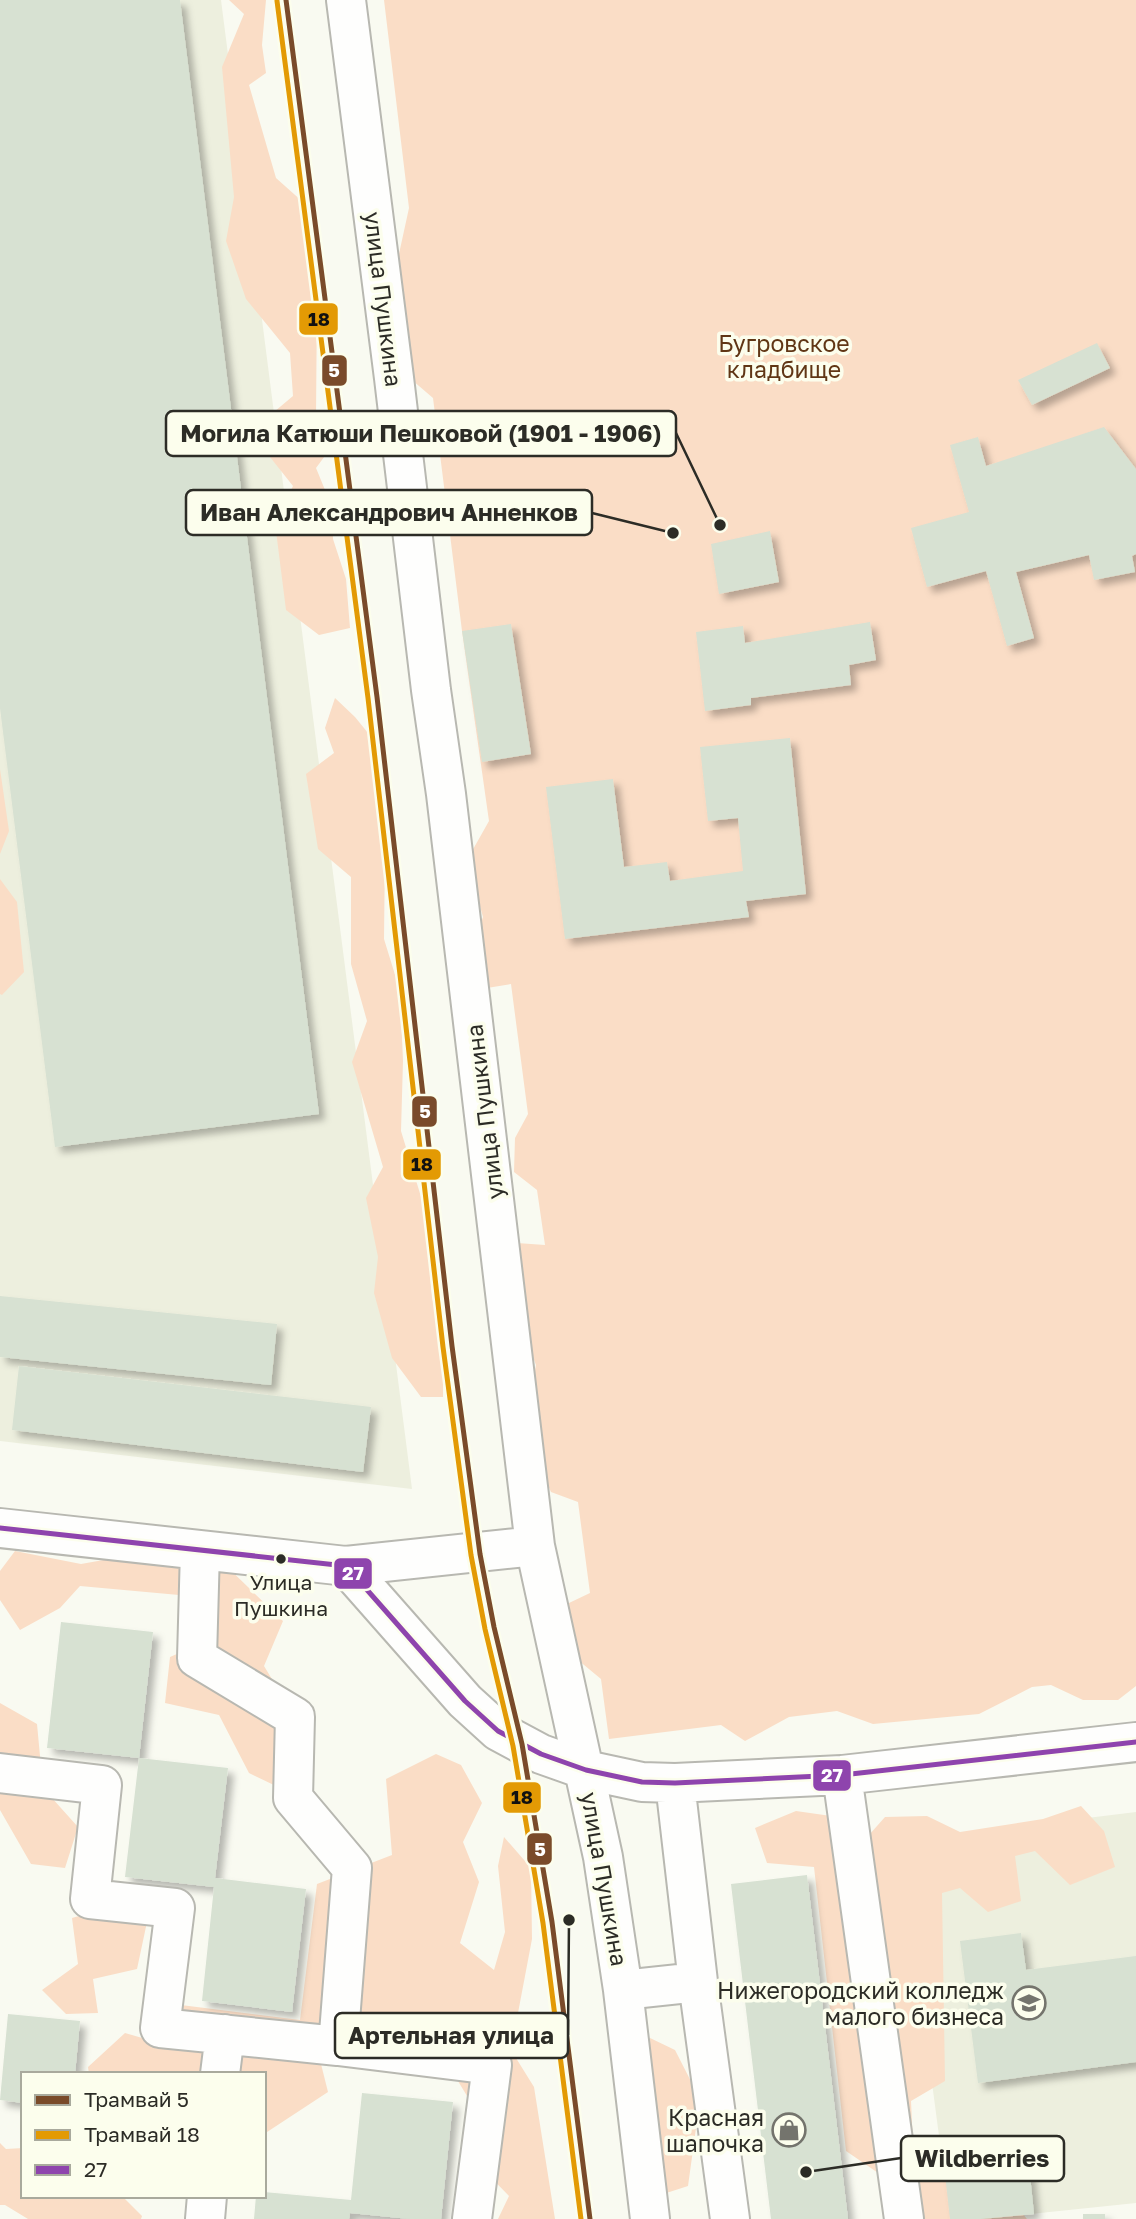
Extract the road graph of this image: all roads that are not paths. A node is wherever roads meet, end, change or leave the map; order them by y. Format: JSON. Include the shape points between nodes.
{"nodes":[{"id":1,"x":346,"y":0,"type":"edge"},
{"id":2,"x":0,"y":1528,"type":"edge"},
{"id":3,"x":535,"y":1546,"type":"junction"},
{"id":4,"x":200,"y":1550,"type":"junction"},
{"id":5,"x":411,"y":1561,"type":"junction"},
{"id":6,"x":346,"y":1566,"type":"junction"},
{"id":7,"x":407,"y":1636,"type":"junction"},
{"id":8,"x":1136,"y":1742,"type":"edge"},
{"id":9,"x":586,"y":1770,"type":"junction"},
{"id":10,"x":0,"y":1773,"type":"edge"},
{"id":11,"x":842,"y":1775,"type":"junction"},
{"id":12,"x":675,"y":1783,"type":"junction"},
{"id":13,"x":698,"y":1982,"type":"junction"},
{"id":14,"x":623,"y":1990,"type":"junction"},
{"id":15,"x":225,"y":2034,"type":"junction"},
{"id":16,"x":338,"y":2046,"type":"junction"},
{"id":17,"x":220,"y":2072,"type":"edge"},
{"id":18,"x":207,"y":2198,"type":"edge"},
{"id":19,"x":205,"y":2219,"type":"edge"},
{"id":20,"x":472,"y":2219,"type":"edge"},
{"id":21,"x":650,"y":2219,"type":"edge"},
{"id":22,"x":730,"y":2219,"type":"edge"},
{"id":23,"x":904,"y":2219,"type":"edge"}],
"edges":[{"from":1,"to":3,"type":"street","name":"улица Пушкина"},
{"from":2,"to":4,"type":"street"},
{"from":3,"to":5,"type":"street"},
{"from":3,"to":9,"type":"street","name":"улица Пушкина"},
{"from":4,"to":6,"type":"street"},
{"from":4,"to":16,"type":"street","via":[[197,1658],[295,1717],[293,1798],[352,1868]]},
{"from":5,"to":6,"type":"street"},
{"from":5,"to":7,"type":"street","via":[[400,1575],[396,1600]]},
{"from":6,"to":7,"type":"street"},
{"from":7,"to":9,"type":"street","via":[[498,1731],[541,1754]]},
{"from":8,"to":11,"type":"street"},
{"from":9,"to":12,"type":"street","via":[[642,1782]]},
{"from":9,"to":14,"type":"street","name":"улица Пушкина"},
{"from":10,"to":15,"type":"street","via":[[102,1785],[90,1899],[176,1908],[160,2028]]},
{"from":11,"to":12,"type":"street"},
{"from":11,"to":23,"type":"street"},
{"from":12,"to":13,"type":"street"},
{"from":13,"to":14,"type":"street"},
{"from":13,"to":22,"type":"street"},
{"from":14,"to":21,"type":"street","name":"улица Пушкина"},
{"from":15,"to":16,"type":"street"},
{"from":15,"to":17,"type":"street"},
{"from":16,"to":20,"type":"street","via":[[492,2064]]},
{"from":18,"to":19,"type":"street"}]}
